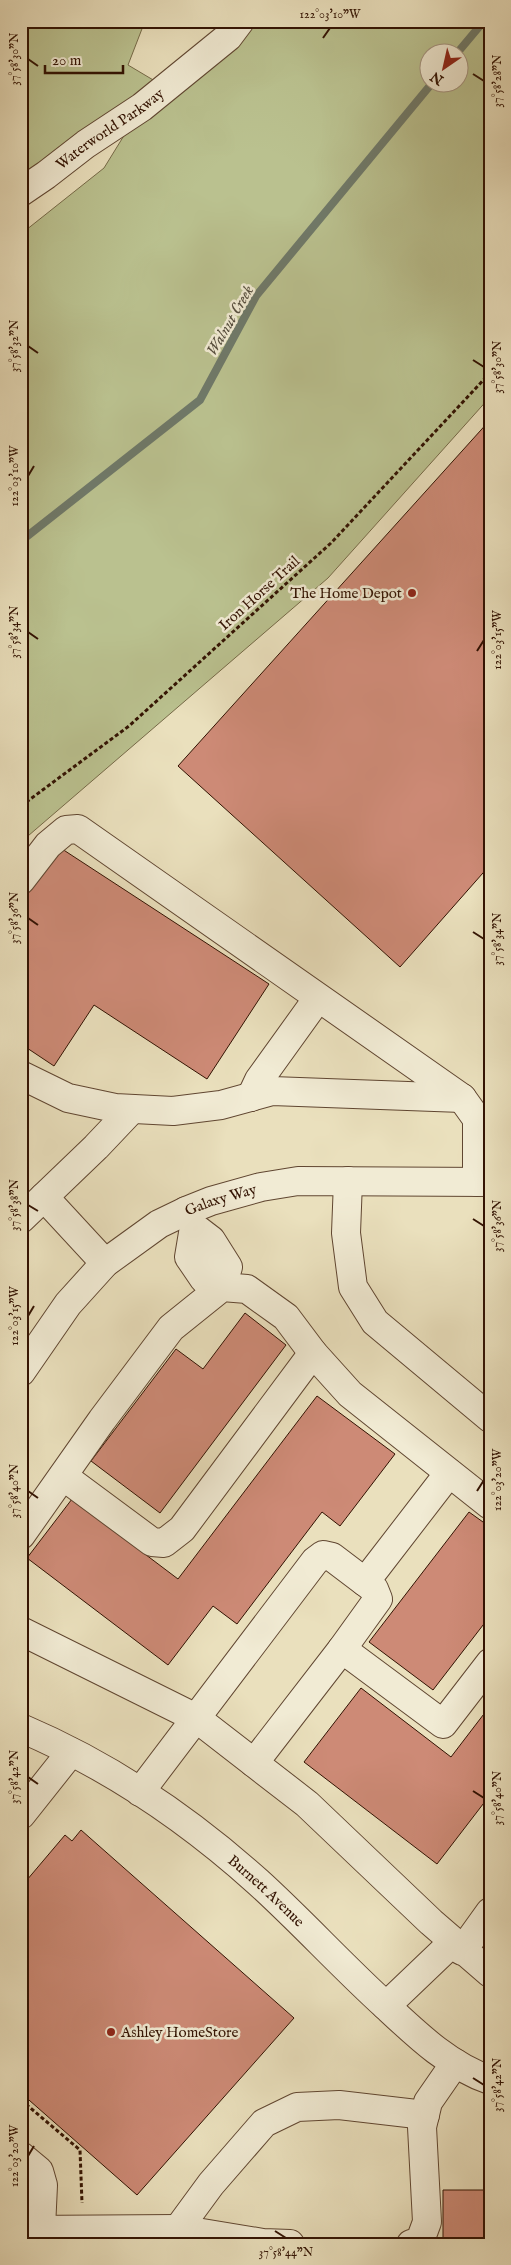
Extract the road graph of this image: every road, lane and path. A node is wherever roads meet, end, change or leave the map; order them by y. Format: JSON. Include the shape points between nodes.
{"nodes":[{"id":1,"x":30,"y":21,"type":"edge"},
{"id":2,"x":51,"y":21,"type":"edge"},
{"id":3,"x":240,"y":21,"type":"edge"},
{"id":4,"x":34,"y":175,"type":"edge"},
{"id":5,"x":21,"y":192,"type":"edge"},
{"id":6,"x":490,"y":373,"type":"edge"},
{"id":7,"x":21,"y":806,"type":"edge"},
{"id":8,"x":21,"y":880,"type":"edge"},
{"id":9,"x":318,"y":998,"type":"junction"},
{"id":10,"x":21,"y":1075,"type":"edge"},
{"id":11,"x":251,"y":1097,"type":"junction"},
{"id":12,"x":462,"y":1098,"type":"junction"},
{"id":13,"x":132,"y":1109,"type":"junction"},
{"id":14,"x":348,"y":1181,"type":"junction"},
{"id":15,"x":483,"y":1182,"type":"edge"},
{"id":16,"x":44,"y":1197,"type":"junction"},
{"id":17,"x":21,"y":1219,"type":"edge"},
{"id":18,"x":190,"y":1219,"type":"junction"},
{"id":19,"x":105,"y":1263,"type":"junction"},
{"id":20,"x":222,"y":1287,"type":"junction"},
{"id":21,"x":313,"y":1353,"type":"junction"},
{"id":22,"x":21,"y":1372,"type":"edge"},
{"id":23,"x":490,"y":1418,"type":"edge"},
{"id":24,"x":449,"y":1473,"type":"junction"},
{"id":25,"x":62,"y":1476,"type":"junction"},
{"id":26,"x":490,"y":1505,"type":"edge"},
{"id":27,"x":21,"y":1535,"type":"edge"},
{"id":28,"x":365,"y":1582,"type":"junction"},
{"id":29,"x":21,"y":1631,"type":"edge"},
{"id":30,"x":342,"y":1649,"type":"junction"},
{"id":31,"x":490,"y":1663,"type":"edge"},
{"id":32,"x":196,"y":1718,"type":"junction"},
{"id":33,"x":21,"y":1728,"type":"edge"},
{"id":34,"x":71,"y":1752,"type":"junction"},
{"id":35,"x":254,"y":1763,"type":"junction"},
{"id":36,"x":140,"y":1792,"type":"junction"},
{"id":37,"x":21,"y":1815,"type":"edge"},
{"id":38,"x":490,"y":1912,"type":"edge"},
{"id":39,"x":458,"y":1946,"type":"junction"},
{"id":40,"x":490,"y":1973,"type":"edge"},
{"id":41,"x":386,"y":2006,"type":"junction"},
{"id":42,"x":455,"y":2063,"type":"junction"},
{"id":43,"x":490,"y":2080,"type":"edge"},
{"id":44,"x":21,"y":2100,"type":"edge"},
{"id":45,"x":425,"y":2115,"type":"junction"},
{"id":46,"x":21,"y":2156,"type":"edge"},
{"id":47,"x":83,"y":2228,"type":"junction"},
{"id":48,"x":178,"y":2229,"type":"junction"},
{"id":49,"x":38,"y":2232,"type":"edge"},
{"id":50,"x":290,"y":2244,"type":"edge"},
{"id":51,"x":411,"y":2244,"type":"edge"}],
"edges":[{"from":1,"to":2,"type":"path","via":[[50,26]]},
{"from":3,"to":4,"type":"street","name":"Waterworld Parkway","via":[[228,37],[142,107]]},
{"from":4,"to":5,"type":"street","name":"Waterworld Parkway"},
{"from":6,"to":7,"type":"path","name":"Iron Horse Trail","via":[[331,543],[129,726]]},
{"from":8,"to":9,"type":"street","via":[[48,845],[66,830],[78,829]]},
{"from":9,"to":11,"type":"street","via":[[259,1080]]},
{"from":9,"to":12,"type":"street"},
{"from":10,"to":13,"type":"street","via":[[68,1098]]},
{"from":11,"to":12,"type":"street","via":[[272,1091]]},
{"from":11,"to":13,"type":"street","via":[[173,1112]]},
{"from":12,"to":15,"type":"street","via":[[477,1119]]},
{"from":13,"to":16,"type":"street"},
{"from":14,"to":15,"type":"street","name":"Galaxy Way"},
{"from":14,"to":18,"type":"street","name":"Galaxy Way","via":[[298,1181],[261,1187],[211,1201]]},
{"from":14,"to":23,"type":"street","via":[[346,1233],[353,1287],[375,1322]]},
{"from":16,"to":17,"type":"street"},
{"from":16,"to":19,"type":"street"},
{"from":18,"to":19,"type":"street","name":"Galaxy Way","via":[[159,1224]]},
{"from":18,"to":20,"type":"street","via":[[189,1257],[204,1279]]},
{"from":19,"to":22,"type":"street","name":"Galaxy Way","via":[[68,1304]]},
{"from":20,"to":21,"type":"street","via":[[247,1289],[286,1317]]},
{"from":20,"to":25,"type":"street","via":[[171,1328]]},
{"from":21,"to":24,"type":"street","via":[[350,1394]]},
{"from":21,"to":25,"type":"street","via":[[182,1529],[164,1543],[152,1542]]},
{"from":24,"to":26,"type":"street"},
{"from":24,"to":28,"type":"street"},
{"from":25,"to":27,"type":"street"},
{"from":28,"to":30,"type":"street","via":[[378,1599]]},
{"from":28,"to":32,"type":"street","via":[[332,1557],[323,1555],[315,1561]]},
{"from":29,"to":32,"type":"street"},
{"from":30,"to":31,"type":"street","via":[[443,1724]]},
{"from":30,"to":35,"type":"street"},
{"from":32,"to":35,"type":"street"},
{"from":32,"to":36,"type":"street"},
{"from":33,"to":34,"type":"street","name":"Burnett Avenue"},
{"from":34,"to":36,"type":"street","name":"Burnett Avenue"},
{"from":34,"to":37,"type":"street"},
{"from":35,"to":39,"type":"street","via":[[307,1804]]},
{"from":36,"to":41,"type":"street","name":"Burnett Avenue","via":[[196,1829],[259,1883]]},
{"from":38,"to":39,"type":"street"},
{"from":39,"to":40,"type":"street"},
{"from":39,"to":41,"type":"street"},
{"from":41,"to":42,"type":"street","name":"Burnett Avenue","via":[[426,2044]]},
{"from":42,"to":43,"type":"street","name":"Burnett Avenue"},
{"from":42,"to":45,"type":"street","via":[[428,2102]]},
{"from":44,"to":47,"type":"path","via":[[80,2150]]},
{"from":45,"to":48,"type":"street","via":[[340,2105],[297,2107],[264,2123],[211,2184]]},
{"from":45,"to":51,"type":"street","via":[[422,2127],[426,2222],[420,2241]]},
{"from":46,"to":49,"type":"street","via":[[39,2171],[43,2185]]},
{"from":47,"to":48,"type":"street"},
{"from":47,"to":49,"type":"street"},
{"from":48,"to":50,"type":"street","via":[[263,2243]]}]}
